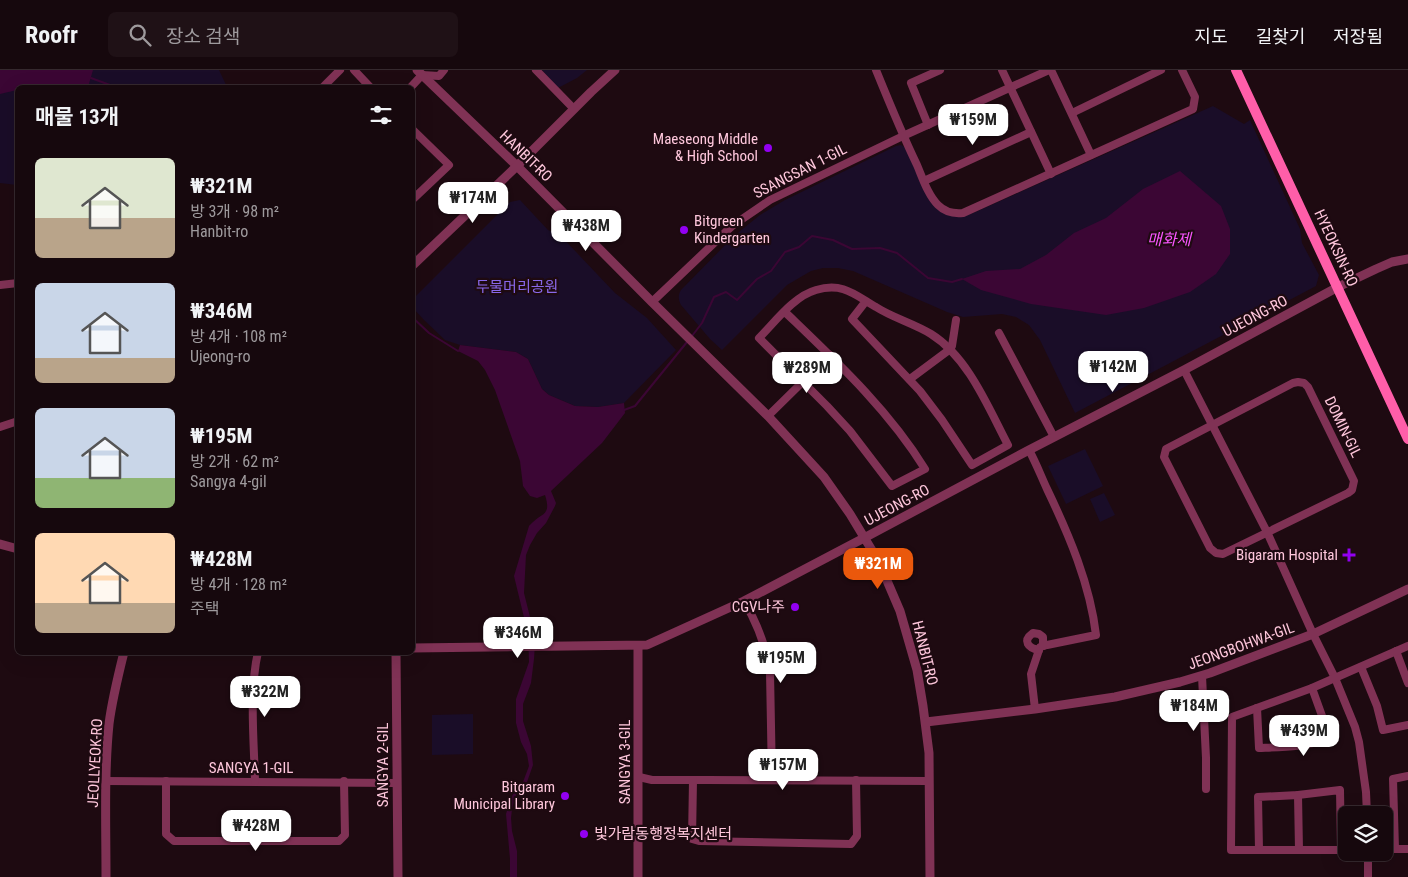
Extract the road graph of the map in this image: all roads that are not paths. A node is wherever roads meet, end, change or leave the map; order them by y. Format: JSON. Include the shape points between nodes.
{"nodes":[{"id":1,"x":340,"y":70,"type":"edge"},
{"id":2,"x":354,"y":70,"type":"edge"},
{"id":3,"x":444,"y":70,"type":"edge"},
{"id":4,"x":536,"y":70,"type":"edge"},
{"id":5,"x":615,"y":70,"type":"edge"},
{"id":6,"x":876,"y":70,"type":"edge"},
{"id":7,"x":940,"y":70,"type":"edge"},
{"id":8,"x":1002,"y":70,"type":"edge"},
{"id":9,"x":1050,"y":70,"type":"edge"},
{"id":10,"x":1162,"y":70,"type":"edge"},
{"id":11,"x":1182,"y":70,"type":"edge"},
{"id":12,"x":1236,"y":70,"type":"edge"},
{"id":13,"x":420,"y":73,"type":"edge"},
{"id":14,"x":325,"y":85,"type":"edge"},
{"id":15,"x":368,"y":85,"type":"edge"},
{"id":16,"x":412,"y":85,"type":"edge"},
{"id":17,"x":1010,"y":88,"type":"junction"},
{"id":18,"x":574,"y":109,"type":"junction"},
{"id":19,"x":1072,"y":113,"type":"junction"},
{"id":20,"x":928,"y":124,"type":"junction"},
{"id":21,"x":415,"y":132,"type":"edge"},
{"id":22,"x":1031,"y":132,"type":"junction"},
{"id":23,"x":903,"y":136,"type":"junction"},
{"id":24,"x":1091,"y":155,"type":"junction"},
{"id":25,"x":517,"y":166,"type":"junction"},
{"id":26,"x":1051,"y":174,"type":"junction"},
{"id":27,"x":924,"y":180,"type":"junction"},
{"id":28,"x":415,"y":191,"type":"edge"},
{"id":29,"x":419,"y":194,"type":"junction"},
{"id":30,"x":415,"y":197,"type":"edge"},
{"id":31,"x":1408,"y":259,"type":"edge"},
{"id":32,"x":415,"y":263,"type":"edge"},
{"id":33,"x":15,"y":283,"type":"edge"},
{"id":34,"x":0,"y":285,"type":"edge"},
{"id":35,"x":1338,"y":287,"type":"junction"},
{"id":36,"x":866,"y":301,"type":"junction"},
{"id":37,"x":652,"y":302,"type":"junction"},
{"id":38,"x":786,"y":312,"type":"junction"},
{"id":39,"x":956,"y":320,"type":"dead end"},
{"id":40,"x":999,"y":333,"type":"dead end"},
{"id":41,"x":949,"y":350,"type":"junction"},
{"id":42,"x":830,"y":355,"type":"junction"},
{"id":43,"x":1184,"y":370,"type":"junction"},
{"id":44,"x":910,"y":379,"type":"junction"},
{"id":45,"x":803,"y":382,"type":"junction"},
{"id":46,"x":768,"y":416,"type":"junction"},
{"id":47,"x":15,"y":422,"type":"edge"},
{"id":48,"x":1212,"y":425,"type":"junction"},
{"id":49,"x":0,"y":427,"type":"edge"},
{"id":50,"x":1054,"y":437,"type":"junction"},
{"id":51,"x":1408,"y":439,"type":"edge"},
{"id":52,"x":1029,"y":450,"type":"junction"},
{"id":53,"x":1267,"y":532,"type":"junction"},
{"id":54,"x":864,"y":538,"type":"junction"},
{"id":55,"x":0,"y":544,"type":"edge"},
{"id":56,"x":15,"y":548,"type":"edge"},
{"id":57,"x":1408,"y":588,"type":"edge"},
{"id":58,"x":744,"y":600,"type":"junction"},
{"id":59,"x":1313,"y":634,"type":"junction"},
{"id":60,"x":638,"y":646,"type":"junction"},
{"id":61,"x":1408,"y":646,"type":"edge"},
{"id":62,"x":415,"y":648,"type":"edge"},
{"id":63,"x":1396,"y":651,"type":"junction"},
{"id":64,"x":123,"y":655,"type":"edge"},
{"id":65,"x":258,"y":655,"type":"edge"},
{"id":66,"x":396,"y":655,"type":"edge"},
{"id":67,"x":1361,"y":666,"type":"junction"},
{"id":68,"x":1202,"y":676,"type":"junction"},
{"id":69,"x":1335,"y":678,"type":"junction"},
{"id":70,"x":1408,"y":683,"type":"edge"},
{"id":71,"x":1312,"y":688,"type":"junction"},
{"id":72,"x":1257,"y":708,"type":"junction"},
{"id":73,"x":1036,"y":709,"type":"junction"},
{"id":74,"x":926,"y":722,"type":"junction"},
{"id":75,"x":1408,"y":725,"type":"edge"},
{"id":76,"x":1408,"y":776,"type":"edge"},
{"id":77,"x":639,"y":777,"type":"junction"},
{"id":78,"x":693,"y":780,"type":"junction"},
{"id":79,"x":772,"y":780,"type":"junction"},
{"id":80,"x":856,"y":780,"type":"junction"},
{"id":81,"x":106,"y":781,"type":"junction"},
{"id":82,"x":166,"y":782,"type":"junction"},
{"id":83,"x":255,"y":782,"type":"junction"},
{"id":84,"x":344,"y":782,"type":"junction"},
{"id":85,"x":929,"y":782,"type":"junction"},
{"id":86,"x":396,"y":783,"type":"junction"},
{"id":87,"x":1206,"y":789,"type":"dead end"},
{"id":88,"x":1298,"y":795,"type":"junction"},
{"id":89,"x":1341,"y":806,"type":"edge"},
{"id":90,"x":1367,"y":806,"type":"edge"},
{"id":91,"x":1395,"y":849,"type":"joint"},
{"id":92,"x":1408,"y":849,"type":"edge"},
{"id":93,"x":1259,"y":850,"type":"junction"},
{"id":94,"x":1299,"y":850,"type":"junction"},
{"id":95,"x":1338,"y":850,"type":"edge"},
{"id":96,"x":1368,"y":861,"type":"edge"},
{"id":97,"x":106,"y":877,"type":"edge"},
{"id":98,"x":398,"y":877,"type":"edge"},
{"id":99,"x":638,"y":877,"type":"edge"},
{"id":100,"x":930,"y":877,"type":"edge"},
{"id":101,"x":1368,"y":877,"type":"edge"}],
"edges":[{"from":1,"to":14,"type":"street"},
{"from":2,"to":15,"type":"street"},
{"from":3,"to":13,"type":"street","via":[[439,76]]},
{"from":4,"to":18,"type":"street"},
{"from":5,"to":18,"type":"street"},
{"from":6,"to":23,"type":"street"},
{"from":7,"to":20,"type":"street","via":[[911,83]]},
{"from":8,"to":17,"type":"street"},
{"from":9,"to":17,"type":"street","name":"SSANGSAN 1-GIL"},
{"from":9,"to":19,"type":"street"},
{"from":10,"to":19,"type":"street"},
{"from":11,"to":24,"type":"street","via":[[1195,97],[1193,109]]},
{"from":12,"to":35,"type":"main road","name":"HYEOKSIN-RO"},
{"from":13,"to":16,"type":"street"},
{"from":13,"to":25,"type":"street","name":"HANBIT-RO"},
{"from":17,"to":20,"type":"street","name":"SSANGSAN 1-GIL"},
{"from":17,"to":22,"type":"street"},
{"from":18,"to":25,"type":"street"},
{"from":19,"to":24,"type":"street"},
{"from":20,"to":23,"type":"street","name":"SSANGSAN 1-GIL"},
{"from":21,"to":29,"type":"street","via":[[449,165]]},
{"from":22,"to":26,"type":"street"},
{"from":22,"to":27,"type":"street"},
{"from":23,"to":27,"type":"street"},
{"from":23,"to":37,"type":"street","name":"SSANGSAN 1-GIL","via":[[756,208]]},
{"from":24,"to":26,"type":"street"},
{"from":25,"to":32,"type":"street"},
{"from":25,"to":37,"type":"street","name":"HANBIT-RO"},
{"from":26,"to":27,"type":"street","via":[[956,214],[940,207]]},
{"from":28,"to":29,"type":"street"},
{"from":29,"to":30,"type":"street"},
{"from":31,"to":35,"type":"street","name":"UJEONG-RO","via":[[1392,262]]},
{"from":33,"to":34,"type":"street"},
{"from":35,"to":43,"type":"street","name":"UJEONG-RO"},
{"from":35,"to":51,"type":"main road","name":"HYEOKSIN-RO"},
{"from":36,"to":38,"type":"street","via":[[844,289],[818,289],[803,295]]},
{"from":36,"to":41,"type":"street","via":[[929,333]]},
{"from":36,"to":44,"type":"street","via":[[852,319]]},
{"from":37,"to":46,"type":"street","name":"HANBIT-RO"},
{"from":38,"to":42,"type":"street"},
{"from":38,"to":45,"type":"street","via":[[759,338]]},
{"from":39,"to":41,"type":"street"},
{"from":40,"to":50,"type":"street"},
{"from":41,"to":44,"type":"street"},
{"from":41,"to":44,"type":"street","via":[[971,376],[1008,445],[972,465]]},
{"from":42,"to":45,"type":"street"},
{"from":42,"to":45,"type":"street","via":[[886,414],[924,470],[892,486],[850,431]]},
{"from":43,"to":48,"type":"street"},
{"from":43,"to":50,"type":"street","name":"UJEONG-RO"},
{"from":45,"to":46,"type":"street"},
{"from":46,"to":54,"type":"street","name":"HANBIT-RO","via":[[824,477]]},
{"from":47,"to":49,"type":"street"},
{"from":48,"to":53,"type":"street"},
{"from":48,"to":53,"type":"street","name":"DOMIN-GIL","via":[[1166,449],[1164,457],[1210,548],[1223,554]]},
{"from":48,"to":53,"type":"street","name":"DOMIN-GIL","via":[[1293,383],[1304,383],[1308,387],[1354,485],[1348,493]]},
{"from":50,"to":52,"type":"street","name":"UJEONG-RO"},
{"from":52,"to":54,"type":"street","name":"UJEONG-RO"},
{"from":52,"to":73,"type":"street","via":[[1071,544],[1086,586],[1096,635],[1041,648],[1031,674]]},
{"from":53,"to":59,"type":"street"},
{"from":54,"to":58,"type":"street","name":"UJEONG-RO"},
{"from":54,"to":74,"type":"street","name":"HANBIT-RO","via":[[900,611],[914,656]]},
{"from":55,"to":56,"type":"street"},
{"from":57,"to":59,"type":"street","name":"JEONGBOHWA-GIL"},
{"from":58,"to":60,"type":"street","name":"UJEONG-RO","via":[[662,639]]},
{"from":58,"to":79,"type":"street","via":[[768,656]]},
{"from":59,"to":68,"type":"street","name":"JEONGBOHWA-GIL"},
{"from":59,"to":69,"type":"street"},
{"from":60,"to":62,"type":"street","name":"UJEONG-RO"},
{"from":60,"to":77,"type":"street","name":"SANGYA 3-GIL"},
{"from":61,"to":63,"type":"street"},
{"from":63,"to":67,"type":"street"},
{"from":63,"to":70,"type":"street"},
{"from":64,"to":81,"type":"street","name":"JEOLLYEOK-RO","via":[[109,722]]},
{"from":65,"to":83,"type":"street","via":[[253,695]]},
{"from":66,"to":86,"type":"street","name":"SANGYA 2-GIL"},
{"from":67,"to":69,"type":"street"},
{"from":67,"to":75,"type":"street","via":[[1383,730]]},
{"from":68,"to":73,"type":"street","name":"JEONGBOHWA-GIL","via":[[1116,697]]},
{"from":68,"to":87,"type":"street"},
{"from":69,"to":71,"type":"street"},
{"from":69,"to":90,"type":"street","via":[[1359,742]]},
{"from":71,"to":72,"type":"street"},
{"from":71,"to":72,"type":"street","via":[[1330,738],[1316,744],[1259,748]]},
{"from":72,"to":93,"type":"street","via":[[1232,717],[1231,850]]},
{"from":73,"to":74,"type":"street","name":"JEONGBOHWA-GIL"},
{"from":74,"to":85,"type":"street","name":"HANBIT-RO"},
{"from":76,"to":91,"type":"street","via":[[1393,779]]},
{"from":77,"to":78,"type":"street"},
{"from":77,"to":99,"type":"street","name":"SANGYA 3-GIL"},
{"from":78,"to":79,"type":"street"},
{"from":78,"to":80,"type":"street","via":[[692,839],[851,844],[857,836]]},
{"from":79,"to":80,"type":"street"},
{"from":80,"to":85,"type":"street"},
{"from":81,"to":82,"type":"street","name":"SANGYA 1-GIL"},
{"from":81,"to":97,"type":"street","name":"JEOLLYEOK-RO"},
{"from":82,"to":83,"type":"street","name":"SANGYA 1-GIL"},
{"from":82,"to":84,"type":"street","via":[[166,834],[174,841],[338,841],[345,835]]},
{"from":83,"to":84,"type":"street","name":"SANGYA 1-GIL"},
{"from":84,"to":86,"type":"street","name":"SANGYA 1-GIL"},
{"from":85,"to":100,"type":"street","name":"HANBIT-RO"},
{"from":86,"to":98,"type":"street","name":"SANGYA 2-GIL"},
{"from":88,"to":89,"type":"street","via":[[1340,790]]},
{"from":88,"to":93,"type":"street","via":[[1258,797]]},
{"from":88,"to":94,"type":"street"},
{"from":91,"to":92,"type":"street"},
{"from":93,"to":94,"type":"street"},
{"from":94,"to":95,"type":"street"},
{"from":96,"to":101,"type":"street"}]}
